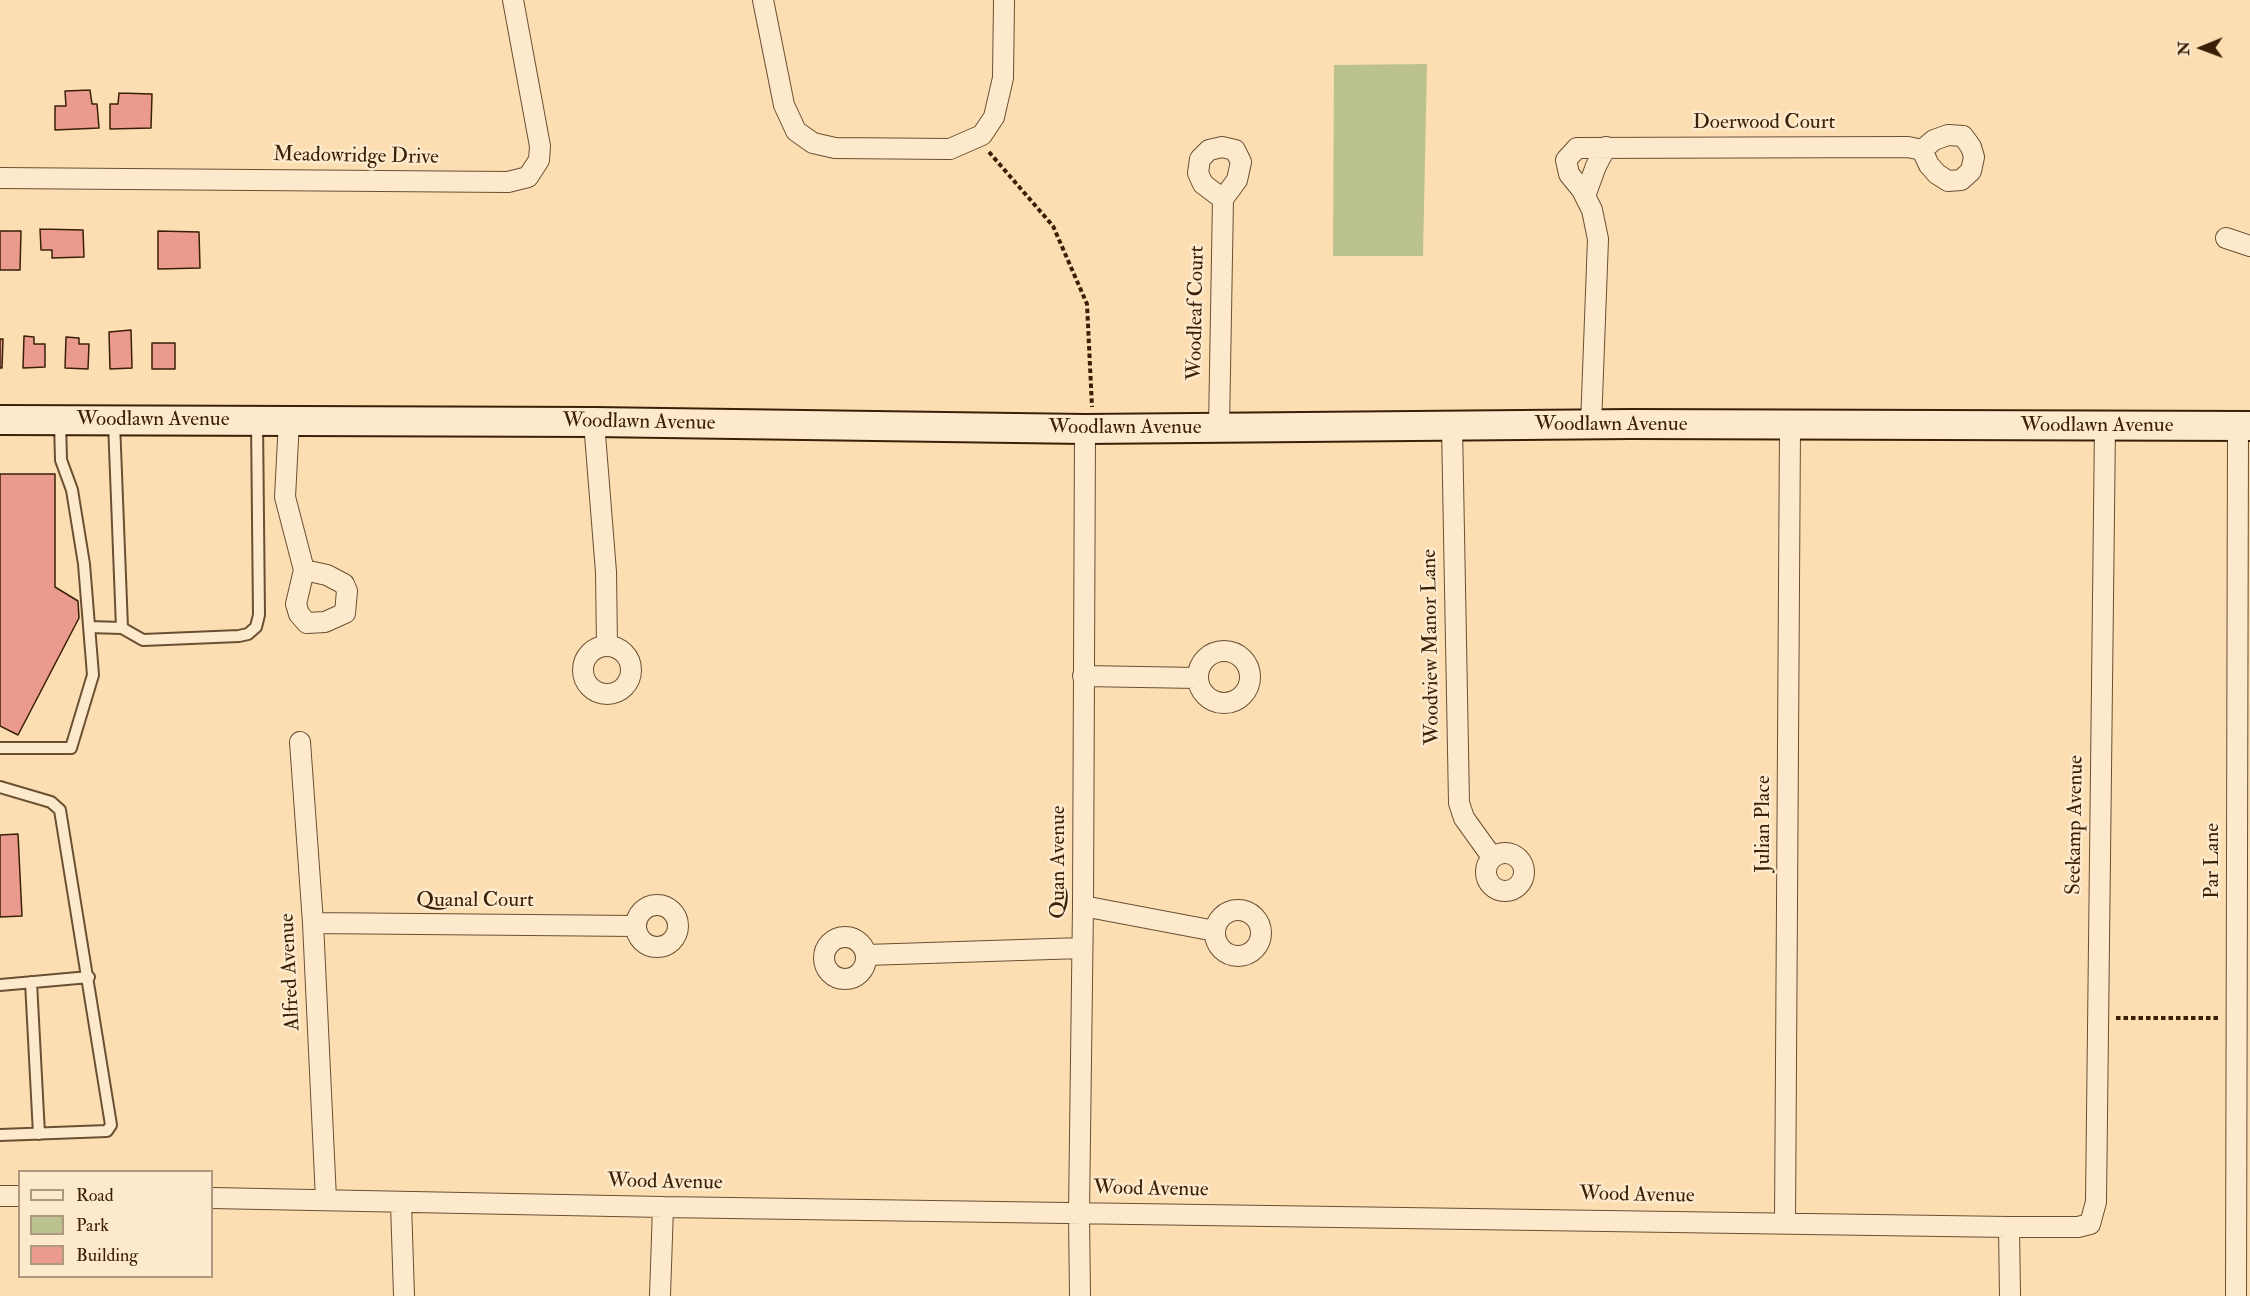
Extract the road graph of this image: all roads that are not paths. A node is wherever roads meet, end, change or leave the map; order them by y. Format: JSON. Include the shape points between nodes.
{"nodes":[{"id":1,"x":513,"y":0,"type":"edge"},
{"id":2,"x":763,"y":0,"type":"edge"},
{"id":3,"x":1004,"y":0,"type":"edge"},
{"id":4,"x":1606,"y":147,"type":"junction"},
{"id":5,"x":1922,"y":150,"type":"dead end"},
{"id":6,"x":0,"y":178,"type":"edge"},
{"id":7,"x":1585,"y":196,"type":"junction"},
{"id":8,"x":1223,"y":198,"type":"dead end"},
{"id":9,"x":2226,"y":238,"type":"dead end"},
{"id":10,"x":2250,"y":246,"type":"edge"},
{"id":11,"x":0,"y":420,"type":"edge"},
{"id":12,"x":60,"y":420,"type":"junction"},
{"id":13,"x":114,"y":420,"type":"junction"},
{"id":14,"x":257,"y":421,"type":"junction"},
{"id":15,"x":289,"y":421,"type":"junction"},
{"id":16,"x":594,"y":422,"type":"junction"},
{"id":17,"x":1591,"y":425,"type":"junction"},
{"id":18,"x":1790,"y":425,"type":"junction"},
{"id":19,"x":1452,"y":426,"type":"junction"},
{"id":20,"x":2105,"y":426,"type":"junction"},
{"id":21,"x":2244,"y":426,"type":"edge"},
{"id":22,"x":1219,"y":428,"type":"junction"},
{"id":23,"x":1089,"y":429,"type":"junction"},
{"id":24,"x":304,"y":570,"type":"dead end"},
{"id":25,"x":89,"y":627,"type":"junction"},
{"id":26,"x":122,"y":628,"type":"junction"},
{"id":27,"x":607,"y":646,"type":"dead end"},
{"id":28,"x":1083,"y":676,"type":"junction"},
{"id":29,"x":1198,"y":678,"type":"dead end"},
{"id":30,"x":300,"y":742,"type":"dead end"},
{"id":31,"x":0,"y":748,"type":"edge"},
{"id":32,"x":0,"y":787,"type":"edge"},
{"id":33,"x":1492,"y":857,"type":"dead end"},
{"id":34,"x":1083,"y":906,"type":"junction"},
{"id":35,"x":313,"y":923,"type":"junction"},
{"id":36,"x":636,"y":926,"type":"dead end"},
{"id":37,"x":1215,"y":931,"type":"dead end"},
{"id":38,"x":1082,"y":948,"type":"junction"},
{"id":39,"x":866,"y":955,"type":"dead end"},
{"id":40,"x":89,"y":977,"type":"junction"},
{"id":41,"x":31,"y":982,"type":"junction"},
{"id":42,"x":0,"y":985,"type":"edge"},
{"id":43,"x":39,"y":1134,"type":"junction"},
{"id":44,"x":0,"y":1135,"type":"edge"},
{"id":45,"x":0,"y":1196,"type":"edge"},
{"id":46,"x":18,"y":1196,"type":"edge"},
{"id":47,"x":213,"y":1198,"type":"edge"},
{"id":48,"x":326,"y":1199,"type":"junction"},
{"id":49,"x":401,"y":1203,"type":"junction"},
{"id":50,"x":663,"y":1207,"type":"junction"},
{"id":51,"x":1079,"y":1213,"type":"junction"},
{"id":52,"x":1785,"y":1222,"type":"junction"},
{"id":53,"x":2090,"y":1224,"type":"joint"},
{"id":54,"x":2009,"y":1227,"type":"junction"},
{"id":55,"x":404,"y":1296,"type":"edge"},
{"id":56,"x":660,"y":1296,"type":"edge"},
{"id":57,"x":1080,"y":1296,"type":"edge"},
{"id":58,"x":2010,"y":1296,"type":"edge"},
{"id":59,"x":2236,"y":1296,"type":"edge"}],
"edges":[{"from":1,"to":6,"type":"street","name":"Meadowridge Drive","via":[[540,146],[539,160],[528,177],[508,183]]},
{"from":2,"to":3,"type":"street","via":[[784,105],[796,131],[813,143],[835,148],[950,149],[982,135],[994,117],[1003,78]]},
{"from":4,"to":5,"type":"street","name":"Doerwood Court"},
{"from":4,"to":7,"type":"street"},
{"from":4,"to":7,"type":"street","name":"Doerwood Court","via":[[1577,148],[1566,160],[1569,174]]},
{"from":7,"to":17,"type":"street","name":"Doerwood Court","via":[[1598,239]]},
{"from":8,"to":22,"type":"street","name":"Woodleaf Court"},
{"from":9,"to":10,"type":"street"},
{"from":11,"to":12,"type":"street","name":"Woodlawn Avenue"},
{"from":12,"to":13,"type":"street","name":"Woodlawn Avenue"},
{"from":12,"to":25,"type":"lane","via":[[60,460],[72,489]]},
{"from":13,"to":14,"type":"street","name":"Woodlawn Avenue"},
{"from":13,"to":26,"type":"lane"},
{"from":14,"to":15,"type":"street","name":"Woodlawn Avenue"},
{"from":14,"to":26,"type":"lane","via":[[260,615],[256,627],[239,636],[142,640]]},
{"from":15,"to":16,"type":"street","name":"Woodlawn Avenue"},
{"from":15,"to":24,"type":"street","via":[[285,497]]},
{"from":16,"to":23,"type":"street","name":"Woodlawn Avenue"},
{"from":16,"to":27,"type":"street","via":[[606,572]]},
{"from":17,"to":18,"type":"street","name":"Woodlawn Avenue"},
{"from":17,"to":19,"type":"street","name":"Woodlawn Avenue"},
{"from":18,"to":20,"type":"street","name":"Woodlawn Avenue"},
{"from":18,"to":52,"type":"street","name":"Julian Place"},
{"from":19,"to":22,"type":"street","name":"Woodlawn Avenue"},
{"from":19,"to":33,"type":"street","name":"Woodview Manor Lane","via":[[1459,803],[1464,818]]},
{"from":20,"to":21,"type":"street","name":"Woodlawn Avenue"},
{"from":20,"to":53,"type":"street","name":"Seekamp Avenue","via":[[2096,1202]]},
{"from":21,"to":59,"type":"street","name":"Par Lane"},
{"from":22,"to":23,"type":"street","name":"Woodlawn Avenue"},
{"from":23,"to":28,"type":"street","name":"Quan Avenue"},
{"from":25,"to":26,"type":"lane"},
{"from":25,"to":31,"type":"lane","via":[[93,675],[71,748]]},
{"from":28,"to":29,"type":"street"},
{"from":28,"to":34,"type":"street","name":"Quan Avenue"},
{"from":30,"to":35,"type":"street","name":"Alfred Avenue"},
{"from":32,"to":40,"type":"lane","via":[[51,802],[60,810]]},
{"from":34,"to":37,"type":"street"},
{"from":34,"to":38,"type":"street","name":"Quan Avenue"},
{"from":35,"to":36,"type":"street","name":"Quanal Court"},
{"from":35,"to":48,"type":"street","name":"Alfred Avenue"},
{"from":38,"to":39,"type":"street"},
{"from":38,"to":51,"type":"street","name":"Quan Avenue"},
{"from":40,"to":41,"type":"lane"},
{"from":40,"to":43,"type":"lane","via":[[111,1125],[107,1131]]},
{"from":41,"to":42,"type":"lane"},
{"from":41,"to":43,"type":"lane"},
{"from":43,"to":44,"type":"lane"},
{"from":45,"to":46,"type":"street"},
{"from":47,"to":48,"type":"street","name":"Wood Avenue"},
{"from":48,"to":49,"type":"street","name":"Wood Avenue"},
{"from":49,"to":50,"type":"street","name":"Wood Avenue"},
{"from":49,"to":55,"type":"street"},
{"from":50,"to":51,"type":"street","name":"Wood Avenue"},
{"from":50,"to":56,"type":"street"},
{"from":51,"to":52,"type":"street","name":"Wood Avenue"},
{"from":51,"to":57,"type":"street","name":"Quan Avenue"},
{"from":52,"to":54,"type":"street","name":"Wood Avenue"},
{"from":53,"to":54,"type":"street","name":"Wood Avenue"},
{"from":54,"to":58,"type":"street"}]}
